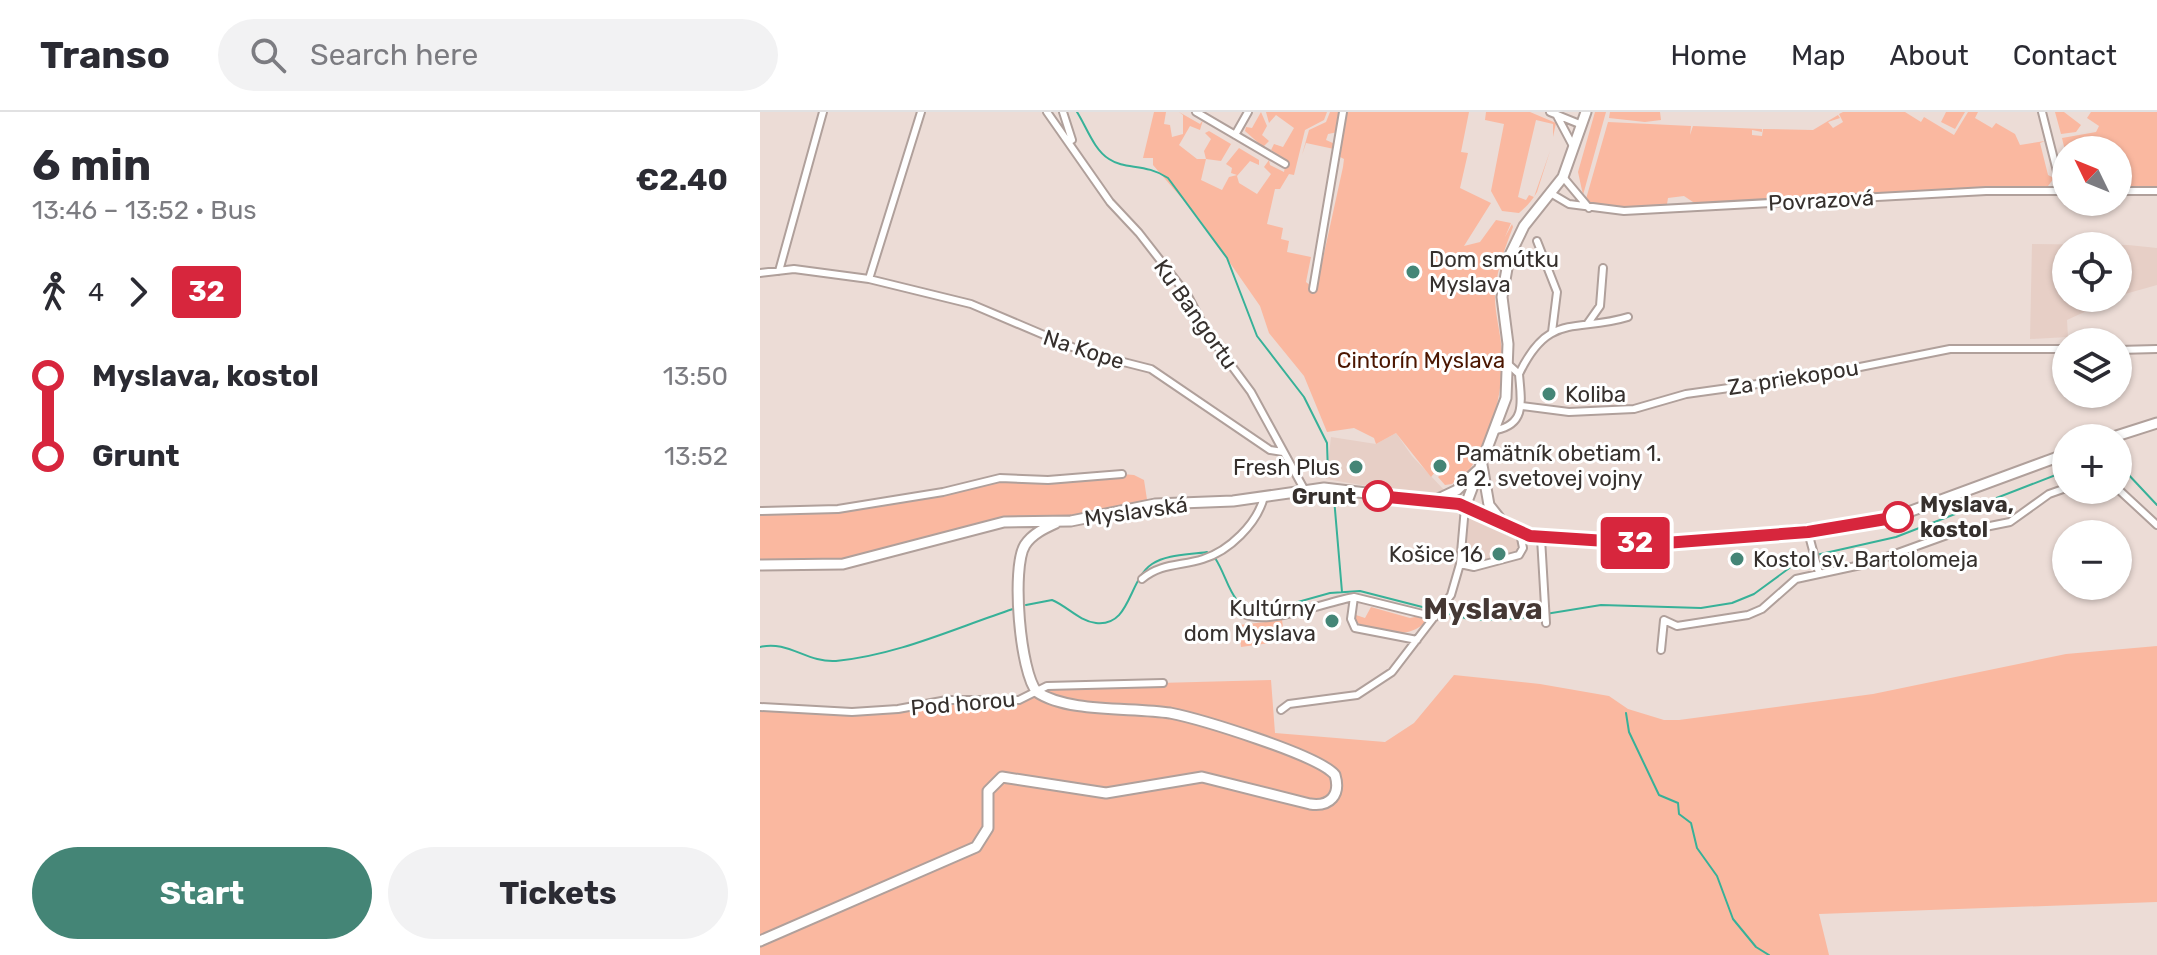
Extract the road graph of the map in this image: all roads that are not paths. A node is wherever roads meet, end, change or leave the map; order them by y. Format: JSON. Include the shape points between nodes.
{"nodes":[{"id":1,"x":823,"y":112,"type":"edge"},
{"id":2,"x":921,"y":112,"type":"edge"},
{"id":3,"x":1047,"y":112,"type":"edge"},
{"id":4,"x":1063,"y":112,"type":"edge"},
{"id":5,"x":1196,"y":112,"type":"edge"},
{"id":6,"x":1248,"y":112,"type":"edge"},
{"id":7,"x":1343,"y":112,"type":"edge"},
{"id":8,"x":1586,"y":112,"type":"edge"},
{"id":9,"x":2042,"y":112,"type":"edge"},
{"id":10,"x":1556,"y":113,"type":"edge"},
{"id":11,"x":1582,"y":125,"type":"junction"},
{"id":12,"x":1235,"y":135,"type":"junction"},
{"id":13,"x":1074,"y":148,"type":"junction"},
{"id":14,"x":1574,"y":148,"type":"junction"},
{"id":15,"x":2052,"y":148,"type":"edge"},
{"id":16,"x":1285,"y":164,"type":"dead end"},
{"id":17,"x":1563,"y":177,"type":"junction"},
{"id":18,"x":2052,"y":191,"type":"edge"},
{"id":19,"x":2132,"y":191,"type":"edge"},
{"id":20,"x":2157,"y":191,"type":"edge"},
{"id":21,"x":1552,"y":194,"type":"junction"},
{"id":22,"x":1589,"y":208,"type":"junction"},
{"id":23,"x":1537,"y":241,"type":"dead end"},
{"id":24,"x":1603,"y":268,"type":"dead end"},
{"id":25,"x":779,"y":271,"type":"junction"},
{"id":26,"x":760,"y":273,"type":"edge"},
{"id":27,"x":869,"y":279,"type":"junction"},
{"id":28,"x":1313,"y":289,"type":"dead end"},
{"id":29,"x":1628,"y":317,"type":"dead end"},
{"id":30,"x":1588,"y":323,"type":"junction"},
{"id":31,"x":1552,"y":332,"type":"junction"},
{"id":32,"x":2052,"y":349,"type":"edge"},
{"id":33,"x":2157,"y":349,"type":"edge"},
{"id":34,"x":2132,"y":350,"type":"edge"},
{"id":35,"x":1508,"y":364,"type":"junction"},
{"id":36,"x":1519,"y":374,"type":"junction"},
{"id":37,"x":1522,"y":406,"type":"junction"},
{"id":38,"x":2157,"y":423,"type":"edge"},
{"id":39,"x":1496,"y":430,"type":"junction"},
{"id":40,"x":2132,"y":431,"type":"edge"},
{"id":41,"x":1283,"y":452,"type":"junction"},
{"id":42,"x":2052,"y":459,"type":"edge"},
{"id":43,"x":1482,"y":465,"type":"junction"},
{"id":44,"x":1122,"y":474,"type":"dead end"},
{"id":45,"x":1304,"y":489,"type":"junction"},
{"id":46,"x":2052,"y":493,"type":"edge"},
{"id":47,"x":1264,"y":497,"type":"junction"},
{"id":48,"x":1428,"y":501,"type":"junction"},
{"id":49,"x":2132,"y":502,"type":"edge"},
{"id":50,"x":1465,"y":507,"type":"junction"},
{"id":51,"x":760,"y":511,"type":"edge"},
{"id":52,"x":1004,"y":522,"type":"junction"},
{"id":53,"x":1059,"y":522,"type":"junction"},
{"id":54,"x":2157,"y":525,"type":"edge"},
{"id":55,"x":1509,"y":529,"type":"junction"},
{"id":56,"x":1808,"y":532,"type":"junction"},
{"id":57,"x":1520,"y":533,"type":"junction"},
{"id":58,"x":1541,"y":538,"type":"junction"},
{"id":59,"x":1025,"y":545,"type":"junction"},
{"id":60,"x":1460,"y":564,"type":"junction"},
{"id":61,"x":760,"y":565,"type":"edge"},
{"id":62,"x":1819,"y":573,"type":"junction"},
{"id":63,"x":1142,"y":579,"type":"dead end"},
{"id":64,"x":1354,"y":597,"type":"junction"},
{"id":65,"x":1244,"y":614,"type":"dead end"},
{"id":66,"x":1436,"y":616,"type":"junction"},
{"id":67,"x":1546,"y":623,"type":"dead end"},
{"id":68,"x":1417,"y":640,"type":"junction"},
{"id":69,"x":1661,"y":650,"type":"dead end"},
{"id":70,"x":1163,"y":683,"type":"dead end"},
{"id":71,"x":1037,"y":692,"type":"junction"},
{"id":72,"x":760,"y":707,"type":"edge"},
{"id":73,"x":1281,"y":710,"type":"dead end"},
{"id":74,"x":760,"y":941,"type":"edge"}],
"edges":[{"from":1,"to":25,"type":"street"},
{"from":2,"to":27,"type":"street"},
{"from":3,"to":13,"type":"street","name":"Ku Bangortu"},
{"from":4,"to":13,"type":"street","name":"Ku Bangortu"},
{"from":5,"to":12,"type":"street"},
{"from":6,"to":12,"type":"street"},
{"from":7,"to":28,"type":"street"},
{"from":8,"to":11,"type":"street"},
{"from":9,"to":15,"type":"street"},
{"from":10,"to":11,"type":"street"},
{"from":10,"to":14,"type":"street"},
{"from":11,"to":14,"type":"street"},
{"from":12,"to":16,"type":"street"},
{"from":13,"to":41,"type":"street","name":"Ku Bangortu","via":[[1110,202],[1188,296]]},
{"from":14,"to":17,"type":"street"},
{"from":17,"to":21,"type":"street"},
{"from":17,"to":22,"type":"street"},
{"from":18,"to":22,"type":"street","name":"Povrazová","via":[[1624,211]]},
{"from":19,"to":20,"type":"street"},
{"from":21,"to":22,"type":"street","name":"Povrazová","via":[[1564,203]]},
{"from":21,"to":35,"type":"street","via":[[1524,226],[1505,270]]},
{"from":23,"to":31,"type":"street","via":[[1557,292]]},
{"from":24,"to":30,"type":"street","via":[[1600,306]]},
{"from":25,"to":26,"type":"street","name":"Na Kope"},
{"from":25,"to":27,"type":"street","name":"Na Kope"},
{"from":27,"to":41,"type":"street","name":"Na Kope","via":[[971,304],[1084,352],[1151,369],[1270,450]]},
{"from":29,"to":30,"type":"street"},
{"from":30,"to":31,"type":"street"},
{"from":31,"to":36,"type":"street","via":[[1535,347]]},
{"from":32,"to":37,"type":"street","name":"Za priekopou","via":[[1950,349],[1686,394],[1634,409],[1569,412]]},
{"from":33,"to":34,"type":"street"},
{"from":35,"to":36,"type":"street"},
{"from":35,"to":39,"type":"street","via":[[1506,398]]},
{"from":36,"to":37,"type":"street"},
{"from":37,"to":39,"type":"street","via":[[1514,424]]},
{"from":38,"to":40,"type":"street"},
{"from":39,"to":43,"type":"street"},
{"from":41,"to":45,"type":"street","name":"Ku Bangortu"},
{"from":42,"to":56,"type":"street","name":"Myslavská","via":[[1898,517]]},
{"from":43,"to":48,"type":"street","via":[[1457,490]]},
{"from":43,"to":50,"type":"street"},
{"from":43,"to":55,"type":"street","via":[[1489,505]]},
{"from":44,"to":51,"type":"street","via":[[1000,478],[838,509]]},
{"from":45,"to":47,"type":"street","name":"Myslavská"},
{"from":45,"to":48,"type":"street","name":"Myslavská"},
{"from":46,"to":62,"type":"street","via":[[2010,522]]},
{"from":47,"to":53,"type":"street","name":"Myslavská","via":[[1155,504]]},
{"from":47,"to":63,"type":"street","via":[[1253,521],[1207,558],[1166,566]]},
{"from":48,"to":50,"type":"street","name":"Myslavská"},
{"from":49,"to":54,"type":"street"},
{"from":50,"to":55,"type":"street","name":"Myslavská"},
{"from":50,"to":60,"type":"street"},
{"from":52,"to":53,"type":"street","name":"Myslavská"},
{"from":52,"to":59,"type":"street","via":[[1020,528]]},
{"from":52,"to":61,"type":"street","name":"Myslavská","via":[[852,563]]},
{"from":53,"to":59,"type":"street"},
{"from":55,"to":57,"type":"street","name":"Myslavská"},
{"from":56,"to":58,"type":"street","name":"Myslavská","via":[[1680,543]]},
{"from":56,"to":62,"type":"street"},
{"from":57,"to":58,"type":"street","name":"Myslavská"},
{"from":57,"to":60,"type":"street","via":[[1519,555],[1474,567]]},
{"from":58,"to":67,"type":"street"},
{"from":59,"to":71,"type":"street","via":[[1017,583],[1028,675]]},
{"from":60,"to":66,"type":"street","via":[[1451,595]]},
{"from":62,"to":69,"type":"street","via":[[1792,580],[1762,609],[1748,615],[1677,626],[1664,620]]},
{"from":64,"to":65,"type":"street","via":[[1280,616]]},
{"from":64,"to":66,"type":"street"},
{"from":64,"to":68,"type":"street","via":[[1355,628]]},
{"from":66,"to":68,"type":"street"},
{"from":68,"to":73,"type":"street","via":[[1386,678],[1357,695]]},
{"from":70,"to":71,"type":"street","name":"Pod horou","via":[[1060,685]]},
{"from":71,"to":72,"type":"street","name":"Pod horou","via":[[1019,700],[947,700],[852,712]]},
{"from":71,"to":74,"type":"street","via":[[1063,703],[1169,713],[1210,725],[1321,763],[1335,775],[1337,790],[1332,800],[1317,805],[1202,777],[1106,793],[1002,777],[988,791],[988,828],[976,847]]}]}
